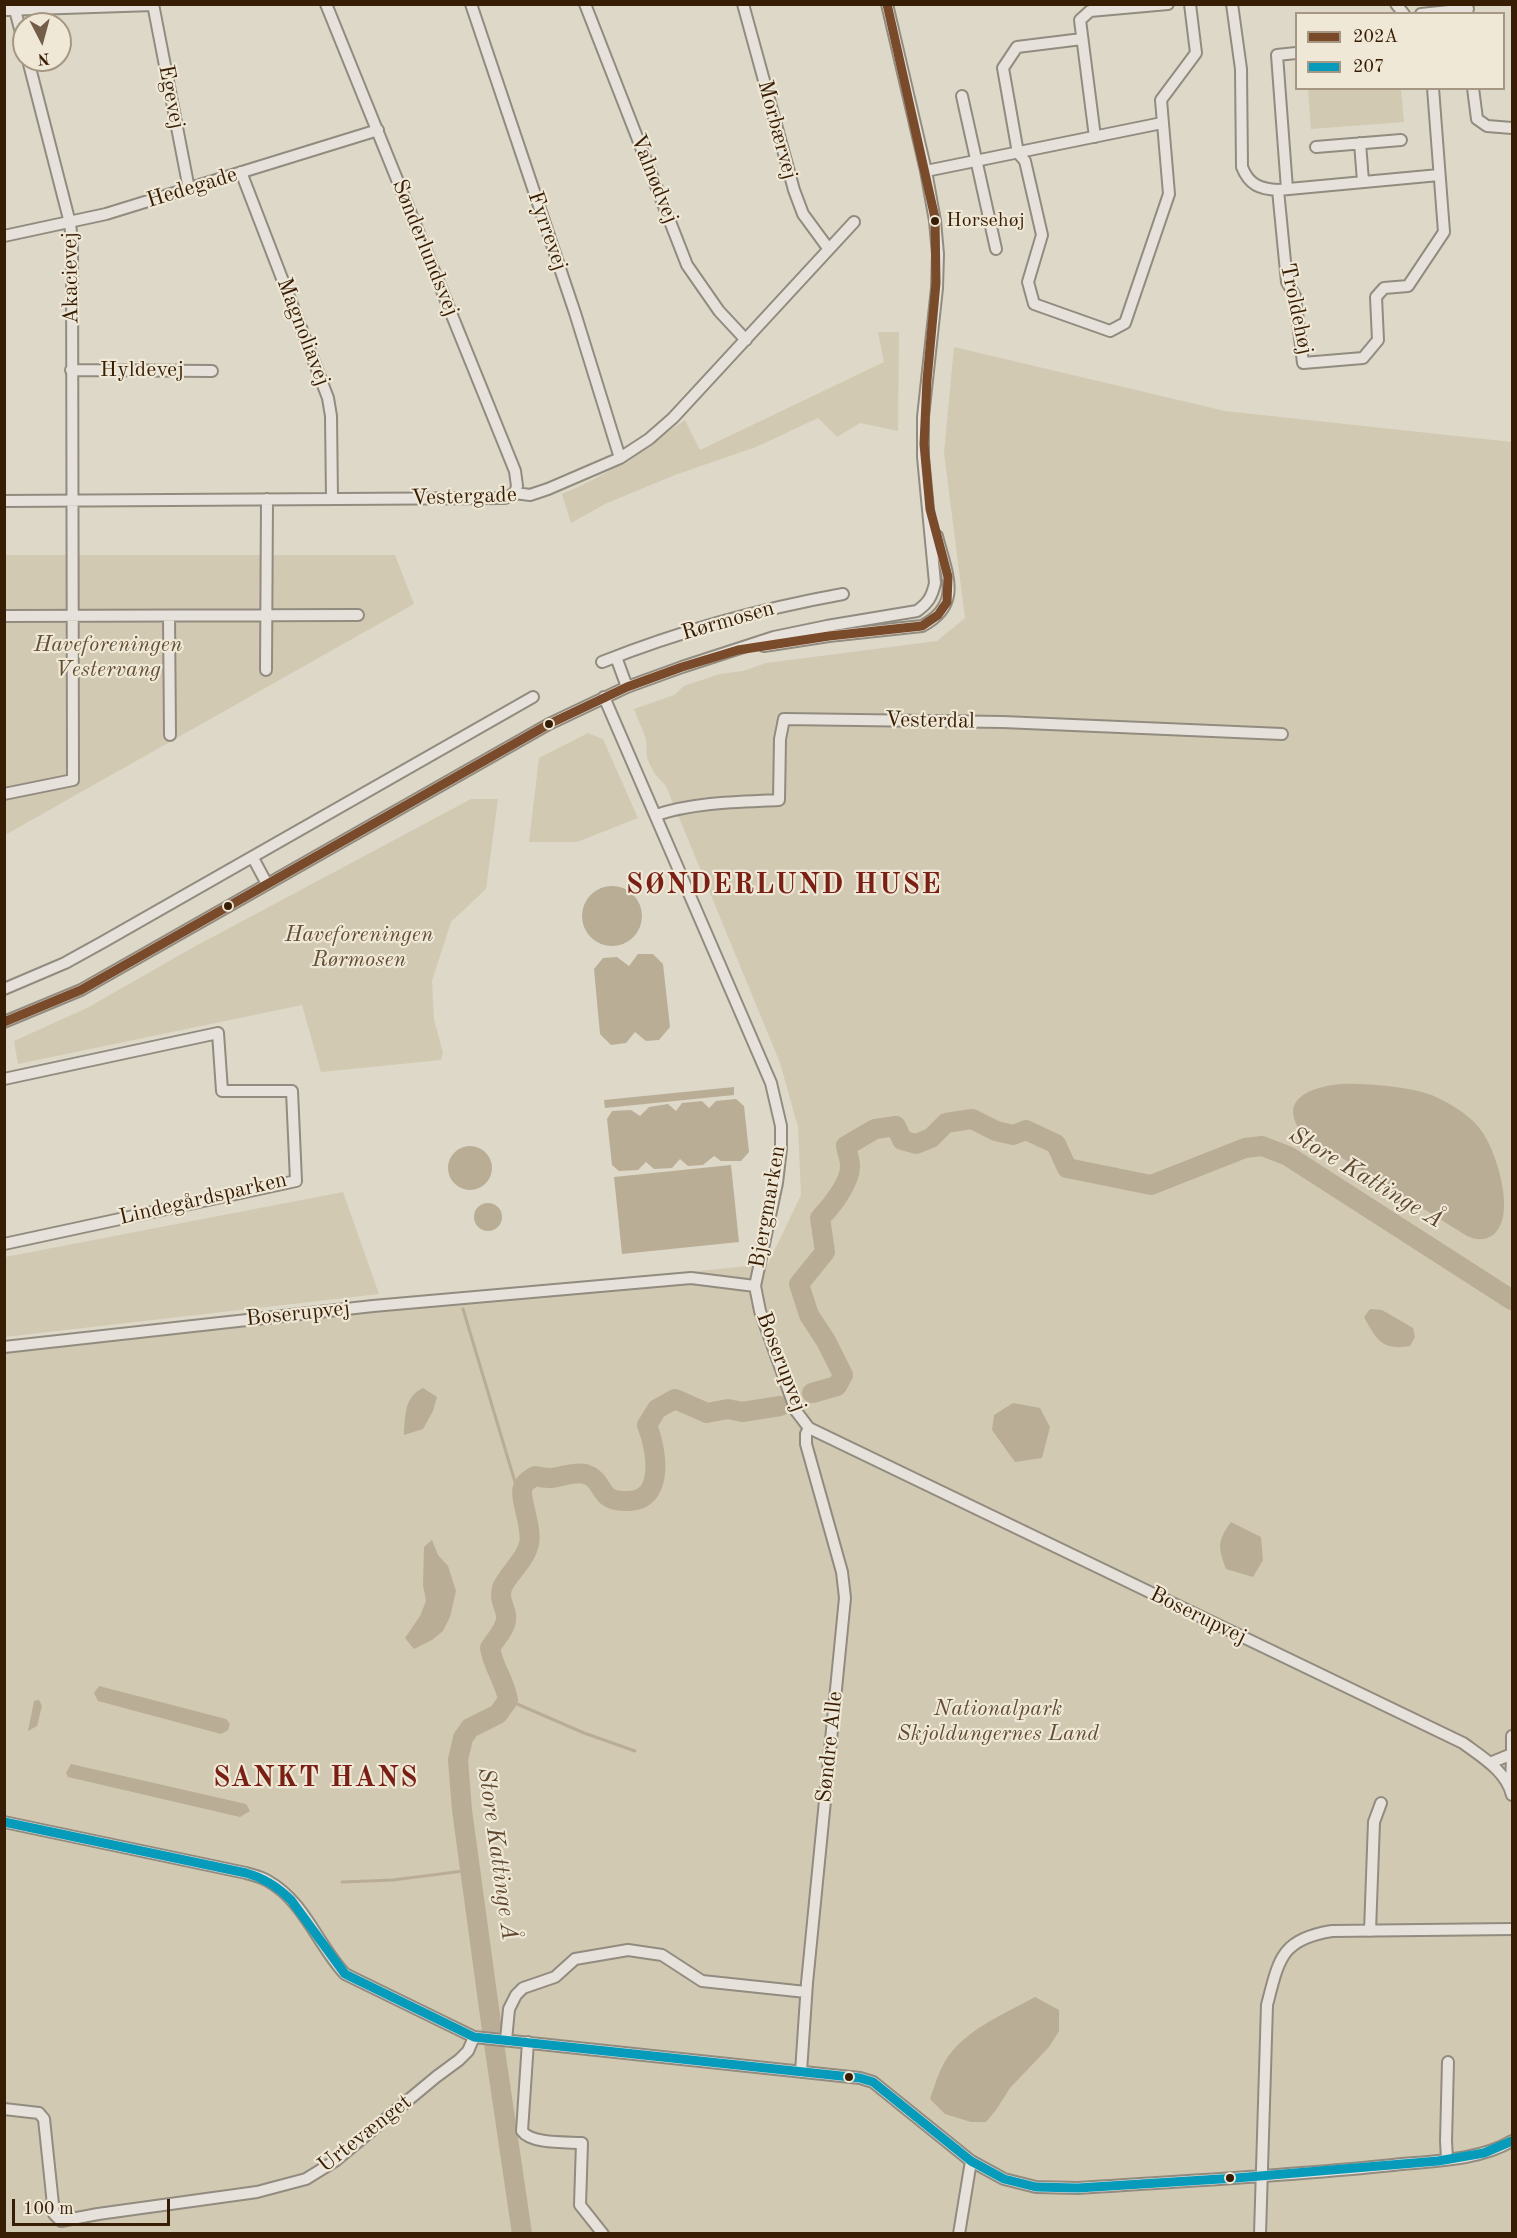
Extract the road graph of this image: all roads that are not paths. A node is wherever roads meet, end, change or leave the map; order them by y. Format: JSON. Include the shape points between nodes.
{"nodes":[{"id":1,"x":326,"y":4,"type":"edge"},
{"id":2,"x":471,"y":4,"type":"edge"},
{"id":3,"x":585,"y":4,"type":"edge"},
{"id":4,"x":743,"y":4,"type":"edge"},
{"id":5,"x":888,"y":4,"type":"edge"},
{"id":6,"x":1168,"y":4,"type":"edge"},
{"id":7,"x":1190,"y":4,"type":"edge"},
{"id":8,"x":1232,"y":4,"type":"edge"},
{"id":9,"x":153,"y":5,"type":"edge"},
{"id":10,"x":1468,"y":9,"type":"edge"},
{"id":11,"x":10,"y":10,"type":"edge"},
{"id":12,"x":1434,"y":12,"type":"edge"},
{"id":13,"x":1082,"y":39,"type":"junction"},
{"id":14,"x":1295,"y":53,"type":"edge"},
{"id":15,"x":31,"y":72,"type":"edge"},
{"id":16,"x":1433,"y":90,"type":"edge"},
{"id":17,"x":1473,"y":90,"type":"edge"},
{"id":18,"x":962,"y":96,"type":"dead end"},
{"id":19,"x":1162,"y":123,"type":"junction"},
{"id":20,"x":1512,"y":128,"type":"edge"},
{"id":21,"x":378,"y":130,"type":"junction"},
{"id":22,"x":1095,"y":137,"type":"junction"},
{"id":23,"x":1401,"y":140,"type":"dead end"},
{"id":24,"x":1360,"y":143,"type":"junction"},
{"id":25,"x":1316,"y":147,"type":"dead end"},
{"id":26,"x":1018,"y":153,"type":"junction"},
{"id":27,"x":975,"y":160,"type":"junction"},
{"id":28,"x":926,"y":171,"type":"junction"},
{"id":29,"x":241,"y":172,"type":"junction"},
{"id":30,"x":1439,"y":175,"type":"junction"},
{"id":31,"x":1363,"y":181,"type":"junction"},
{"id":32,"x":189,"y":189,"type":"junction"},
{"id":33,"x":1283,"y":189,"type":"junction"},
{"id":34,"x":854,"y":222,"type":"dead end"},
{"id":35,"x":70,"y":223,"type":"junction"},
{"id":36,"x":4,"y":236,"type":"edge"},
{"id":37,"x":828,"y":248,"type":"junction"},
{"id":38,"x":996,"y":249,"type":"dead end"},
{"id":39,"x":746,"y":340,"type":"junction"},
{"id":40,"x":71,"y":370,"type":"junction"},
{"id":41,"x":212,"y":371,"type":"dead end"},
{"id":42,"x":620,"y":458,"type":"junction"},
{"id":43,"x":515,"y":493,"type":"junction"},
{"id":44,"x":267,"y":499,"type":"junction"},
{"id":45,"x":332,"y":499,"type":"junction"},
{"id":46,"x":4,"y":501,"type":"edge"},
{"id":47,"x":73,"y":501,"type":"junction"},
{"id":48,"x":929,"y":507,"type":"junction"},
{"id":49,"x":843,"y":594,"type":"dead end"},
{"id":50,"x":73,"y":615,"type":"junction"},
{"id":51,"x":358,"y":615,"type":"dead end"},
{"id":52,"x":4,"y":616,"type":"edge"},
{"id":53,"x":169,"y":616,"type":"junction"},
{"id":54,"x":267,"y":616,"type":"junction"},
{"id":55,"x":738,"y":650,"type":"junction"},
{"id":56,"x":616,"y":657,"type":"junction"},
{"id":57,"x":602,"y":662,"type":"dead end"},
{"id":58,"x":266,"y":670,"type":"dead end"},
{"id":59,"x":627,"y":687,"type":"junction"},
{"id":60,"x":533,"y":697,"type":"dead end"},
{"id":61,"x":604,"y":697,"type":"junction"},
{"id":62,"x":1282,"y":734,"type":"dead end"},
{"id":63,"x":170,"y":735,"type":"dead end"},
{"id":64,"x":4,"y":794,"type":"edge"},
{"id":65,"x":656,"y":816,"type":"junction"},
{"id":66,"x":253,"y":858,"type":"junction"},
{"id":67,"x":267,"y":884,"type":"junction"},
{"id":68,"x":4,"y":989,"type":"edge"},
{"id":69,"x":4,"y":1022,"type":"edge"},
{"id":70,"x":4,"y":1079,"type":"edge"},
{"id":71,"x":4,"y":1244,"type":"edge"},
{"id":72,"x":755,"y":1286,"type":"junction"},
{"id":73,"x":4,"y":1347,"type":"edge"},
{"id":74,"x":809,"y":1428,"type":"junction"},
{"id":75,"x":1512,"y":1736,"type":"edge"},
{"id":76,"x":1512,"y":1754,"type":"edge"},
{"id":77,"x":1490,"y":1763,"type":"junction"},
{"id":78,"x":1512,"y":1792,"type":"edge"},
{"id":79,"x":1380,"y":1803,"type":"dead end"},
{"id":80,"x":4,"y":1822,"type":"edge"},
{"id":81,"x":1512,"y":1929,"type":"edge"},
{"id":82,"x":1370,"y":1931,"type":"junction"},
{"id":83,"x":806,"y":1992,"type":"junction"},
{"id":84,"x":474,"y":2037,"type":"junction"},
{"id":85,"x":506,"y":2040,"type":"junction"},
{"id":86,"x":528,"y":2043,"type":"junction"},
{"id":87,"x":1448,"y":2062,"type":"dead end"},
{"id":88,"x":801,"y":2072,"type":"junction"},
{"id":89,"x":4,"y":2109,"type":"edge"},
{"id":90,"x":1512,"y":2140,"type":"edge"},
{"id":91,"x":1448,"y":2159,"type":"junction"},
{"id":92,"x":971,"y":2161,"type":"junction"},
{"id":93,"x":1261,"y":2175,"type":"junction"},
{"id":94,"x":603,"y":2234,"type":"edge"},
{"id":95,"x":959,"y":2234,"type":"edge"},
{"id":96,"x":1260,"y":2234,"type":"edge"}],
"edges":[{"from":1,"to":21,"type":"street","name":"Sønderlundsvej"},
{"from":2,"to":42,"type":"street","name":"Fyrrevej"},
{"from":3,"to":39,"type":"street","name":"Valnødvej","via":[[687,264],[715,306]]},
{"from":4,"to":37,"type":"street","name":"Morbærvej","via":[[794,190],[803,214]]},
{"from":5,"to":28,"type":"street"},
{"from":6,"to":13,"type":"street","via":[[1090,11],[1080,20]]},
{"from":7,"to":19,"type":"street","via":[[1196,53],[1161,100]]},
{"from":8,"to":33,"type":"street","via":[[1241,69],[1242,167],[1253,184],[1264,189]]},
{"from":9,"to":11,"type":"street"},
{"from":9,"to":32,"type":"street","name":"Egevej"},
{"from":10,"to":12,"type":"street"},
{"from":13,"to":22,"type":"street"},
{"from":13,"to":26,"type":"street","via":[[1017,48],[1003,68]]},
{"from":14,"to":33,"type":"street","name":"Troldehøj","via":[[1277,55]]},
{"from":15,"to":35,"type":"street","name":"Akacievej"},
{"from":16,"to":30,"type":"street","name":"Troldehøj"},
{"from":17,"to":20,"type":"street","via":[[1478,119],[1487,126]]},
{"from":18,"to":27,"type":"street"},
{"from":19,"to":22,"type":"street"},
{"from":19,"to":26,"type":"street","via":[[1169,194],[1125,323],[1110,331],[1034,304],[1028,282],[1042,235],[1025,161]]},
{"from":21,"to":29,"type":"street","name":"Hedegade"},
{"from":21,"to":43,"type":"street","name":"Sønderlundsvej","via":[[515,471]]},
{"from":22,"to":26,"type":"street"},
{"from":23,"to":24,"type":"street"},
{"from":24,"to":25,"type":"street"},
{"from":24,"to":31,"type":"street"},
{"from":26,"to":27,"type":"street"},
{"from":27,"to":28,"type":"street"},
{"from":27,"to":38,"type":"street"},
{"from":28,"to":48,"type":"street","via":[[938,254],[922,417]]},
{"from":29,"to":32,"type":"street","name":"Hedegade"},
{"from":29,"to":45,"type":"street","name":"Magnoliavej","via":[[328,398]]},
{"from":30,"to":31,"type":"street"},
{"from":30,"to":33,"type":"street","name":"Troldehøj","via":[[1444,232],[1408,286],[1384,288],[1376,297],[1378,340],[1364,358],[1303,363],[1295,296],[1287,282]]},
{"from":31,"to":33,"type":"street"},
{"from":32,"to":35,"type":"street","name":"Hedegade"},
{"from":34,"to":37,"type":"street","name":"Vestergade"},
{"from":35,"to":36,"type":"street","name":"Hedegade"},
{"from":35,"to":40,"type":"street","name":"Akacievej"},
{"from":37,"to":39,"type":"street","name":"Vestergade"},
{"from":39,"to":42,"type":"street","name":"Vestergade","via":[[673,418]]},
{"from":40,"to":41,"type":"street","name":"Hyldevej"},
{"from":40,"to":47,"type":"street","name":"Akacievej"},
{"from":42,"to":43,"type":"street","name":"Vestergade","via":[[531,495]]},
{"from":43,"to":45,"type":"street","name":"Vestergade","via":[[506,498]]},
{"from":44,"to":45,"type":"street","name":"Vestergade"},
{"from":44,"to":47,"type":"street","name":"Vestergade"},
{"from":44,"to":54,"type":"street"},
{"from":46,"to":47,"type":"street","name":"Vestergade"},
{"from":47,"to":50,"type":"street"},
{"from":48,"to":55,"type":"street","via":[[935,583],[932,597],[917,611],[774,637]]},
{"from":48,"to":55,"type":"street","via":[[949,585],[948,600],[934,620],[922,626]]},
{"from":49,"to":56,"type":"street","name":"Rørmosen","via":[[740,616]]},
{"from":50,"to":52,"type":"street"},
{"from":50,"to":53,"type":"street"},
{"from":50,"to":64,"type":"street","via":[[73,780]]},
{"from":51,"to":54,"type":"street"},
{"from":53,"to":54,"type":"street"},
{"from":53,"to":63,"type":"street"},
{"from":54,"to":58,"type":"street"},
{"from":55,"to":59,"type":"street"},
{"from":56,"to":57,"type":"street","name":"Rørmosen"},
{"from":56,"to":59,"type":"street"},
{"from":59,"to":61,"type":"street"},
{"from":60,"to":66,"type":"street"},
{"from":61,"to":65,"type":"street","name":"Bjergmarken"},
{"from":61,"to":67,"type":"street","via":[[549,724]]},
{"from":62,"to":65,"type":"street","name":"Vesterdal","via":[[1003,722],[784,719],[779,800],[717,804]]},
{"from":65,"to":72,"type":"street","name":"Bjergmarken","via":[[777,1103],[781,1126],[777,1183]]},
{"from":66,"to":67,"type":"street"},
{"from":66,"to":68,"type":"street","via":[[64,963]]},
{"from":67,"to":69,"type":"street","via":[[81,990]]},
{"from":70,"to":71,"type":"street","name":"Lindegårdsparken","via":[[218,1033],[222,1091],[292,1091],[296,1181]]},
{"from":72,"to":73,"type":"street","name":"Boserupvej","via":[[691,1278],[373,1306]]},
{"from":72,"to":74,"type":"street","name":"Boserupvej","via":[[796,1412]]},
{"from":74,"to":77,"type":"street","name":"Boserupvej","via":[[1463,1743]]},
{"from":74,"to":83,"type":"street","name":"Søndre Alle","via":[[806,1444],[842,1572],[845,1598]]},
{"from":75,"to":76,"type":"street"},
{"from":76,"to":77,"type":"street"},
{"from":76,"to":78,"type":"street"},
{"from":77,"to":78,"type":"street","name":"Boserupvej"},
{"from":79,"to":82,"type":"street","via":[[1374,1822]]},
{"from":80,"to":84,"type":"street","via":[[246,1873],[268,1881],[302,1912],[345,1974]]},
{"from":81,"to":82,"type":"street"},
{"from":82,"to":93,"type":"street","via":[[1314,1934],[1285,1950],[1267,2005]]},
{"from":83,"to":85,"type":"street","via":[[702,1981],[662,1955],[628,1950],[574,1959],[555,1977],[523,1988],[509,2009]]},
{"from":83,"to":88,"type":"street","name":"Søndre Alle"},
{"from":84,"to":85,"type":"street"},
{"from":84,"to":89,"type":"street","name":"Urtevænget","via":[[459,2060],[335,2161],[306,2179],[257,2192],[61,2221],[54,2214],[44,2119],[39,2113]]},
{"from":85,"to":86,"type":"street"},
{"from":86,"to":88,"type":"street"},
{"from":86,"to":94,"type":"street","via":[[522,2131],[534,2140],[582,2143],[580,2205]]},
{"from":87,"to":91,"type":"street"},
{"from":88,"to":92,"type":"street","via":[[873,2082]]},
{"from":90,"to":91,"type":"street","via":[[1493,2150]]},
{"from":91,"to":93,"type":"street"},
{"from":92,"to":93,"type":"street","via":[[1004,2179],[1036,2187],[1078,2188]]},
{"from":92,"to":95,"type":"street"},
{"from":93,"to":96,"type":"street"}]}
